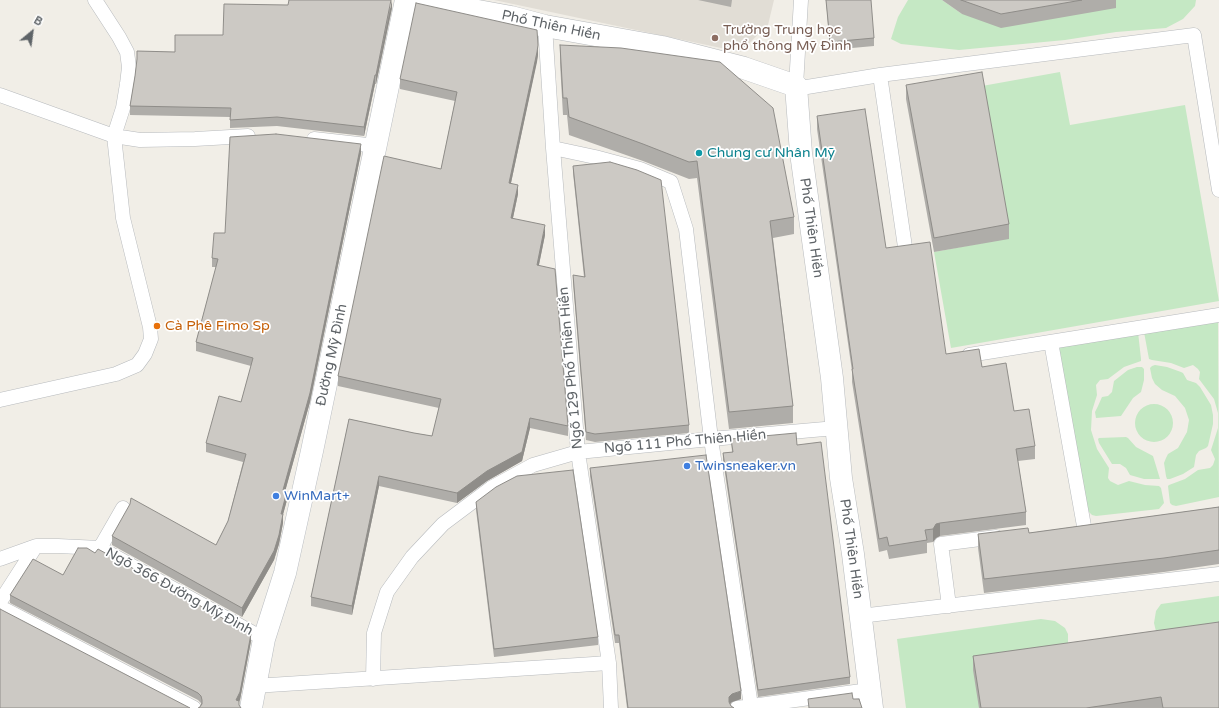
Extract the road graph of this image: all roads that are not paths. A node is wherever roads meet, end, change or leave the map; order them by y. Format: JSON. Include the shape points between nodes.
{"nodes":[{"id":1,"x":95,"y":0,"type":"edge"},
{"id":2,"x":406,"y":0,"type":"edge"},
{"id":3,"x":418,"y":0,"type":"edge"},
{"id":4,"x":801,"y":0,"type":"edge"},
{"id":5,"x":545,"y":26,"type":"junction"},
{"id":6,"x":880,"y":75,"type":"junction"},
{"id":7,"x":796,"y":86,"type":"junction"},
{"id":8,"x":0,"y":95,"type":"edge"},
{"id":9,"x":261,"y":135,"type":"edge"},
{"id":10,"x":114,"y":136,"type":"junction"},
{"id":11,"x":299,"y":137,"type":"edge"},
{"id":12,"x":376,"y":146,"type":"junction"},
{"id":13,"x":553,"y":148,"type":"junction"},
{"id":14,"x":1219,"y":190,"type":"edge"},
{"id":15,"x":905,"y":247,"type":"edge"},
{"id":16,"x":1219,"y":315,"type":"edge"},
{"id":17,"x":1051,"y":342,"type":"junction"},
{"id":18,"x":969,"y":355,"type":"edge"},
{"id":19,"x":0,"y":400,"type":"edge"},
{"id":20,"x":836,"y":428,"type":"junction"},
{"id":21,"x":711,"y":439,"type":"junction"},
{"id":22,"x":578,"y":452,"type":"junction"},
{"id":23,"x":123,"y":508,"type":"dead end"},
{"id":24,"x":1100,"y":524,"type":"edge"},
{"id":25,"x":1084,"y":526,"type":"junction"},
{"id":26,"x":1069,"y":528,"type":"edge"},
{"id":27,"x":1009,"y":535,"type":"edge"},
{"id":28,"x":36,"y":546,"type":"junction"},
{"id":29,"x":100,"y":548,"type":"junction"},
{"id":30,"x":0,"y":559,"type":"edge"},
{"id":31,"x":1219,"y":574,"type":"edge"},
{"id":32,"x":0,"y":602,"type":"edge"},
{"id":33,"x":0,"y":606,"type":"edge"},
{"id":34,"x":949,"y":606,"type":"junction"},
{"id":35,"x":860,"y":616,"type":"junction"},
{"id":36,"x":264,"y":639,"type":"junction"},
{"id":37,"x":609,"y":663,"type":"junction"},
{"id":38,"x":373,"y":679,"type":"junction"},
{"id":39,"x":254,"y":686,"type":"junction"},
{"id":40,"x":871,"y":699,"type":"edge"},
{"id":41,"x":744,"y":707,"type":"edge"},
{"id":42,"x":194,"y":708,"type":"edge"},
{"id":43,"x":251,"y":708,"type":"edge"},
{"id":44,"x":611,"y":708,"type":"edge"}],
"edges":[{"from":1,"to":10,"type":"lane","via":[[127,52],[129,67],[123,108]]},
{"from":2,"to":12,"type":"street","name":"Đường Mỹ Đình"},
{"from":3,"to":5,"type":"street","name":"Phố Thiên Hiền"},
{"from":4,"to":7,"type":"lane"},
{"from":5,"to":7,"type":"street","name":"Phố Thiên Hiền","via":[[662,47],[744,68]]},
{"from":5,"to":13,"type":"lane","name":"Ngõ 129 Phố Thiên Hiền"},
{"from":6,"to":7,"type":"lane","via":[[807,87]]},
{"from":6,"to":14,"type":"lane","via":[[1194,35]]},
{"from":6,"to":15,"type":"lane"},
{"from":7,"to":20,"type":"street","name":"Phố Thiên Hiền","via":[[801,153],[832,378]]},
{"from":8,"to":10,"type":"lane"},
{"from":9,"to":10,"type":"lane","via":[[140,140]]},
{"from":10,"to":19,"type":"lane","via":[[123,218],[150,327],[151,339],[145,354],[137,365],[116,374]]},
{"from":11,"to":12,"type":"lane"},
{"from":12,"to":36,"type":"street","name":"Đường Mỹ Đình","via":[[285,573]]},
{"from":13,"to":21,"type":"lane","via":[[640,169],[671,182],[686,229]]},
{"from":13,"to":22,"type":"lane","name":"Ngõ 129 Phố Thiên Hiền"},
{"from":16,"to":17,"type":"lane"},
{"from":17,"to":18,"type":"lane"},
{"from":17,"to":25,"type":"lane"},
{"from":20,"to":21,"type":"lane","name":"Ngõ 111 Phố Thiên Hiền"},
{"from":20,"to":35,"type":"street","name":"Phố Thiên Hiền"},
{"from":21,"to":22,"type":"lane","name":"Ngõ 111 Phố Thiên Hiền"},
{"from":21,"to":41,"type":"lane"},
{"from":22,"to":37,"type":"lane","name":"Ngõ 129 Phố Thiên Hiền"},
{"from":22,"to":38,"type":"lane","name":"Ngõ 111 Phố Thiên Hiền","via":[[533,465],[491,488],[443,524],[412,557],[386,592],[374,633]]},
{"from":23,"to":29,"type":"lane"},
{"from":24,"to":25,"type":"lane"},
{"from":25,"to":26,"type":"lane"},
{"from":27,"to":34,"type":"lane","via":[[941,544]]},
{"from":28,"to":29,"type":"lane","name":"Ngõ 366 Đường Mỹ Đình"},
{"from":28,"to":30,"type":"lane","name":"Ngõ 366 Đường Mỹ Đình"},
{"from":28,"to":32,"type":"lane"},
{"from":29,"to":36,"type":"lane","name":"Ngõ 366 Đường Mỹ Đình"},
{"from":31,"to":34,"type":"lane"},
{"from":33,"to":42,"type":"lane"},
{"from":34,"to":35,"type":"lane"},
{"from":35,"to":40,"type":"street","name":"Phố Thiên Hiền"},
{"from":36,"to":39,"type":"street","name":"Đường Mỹ Đình"},
{"from":37,"to":38,"type":"lane"},
{"from":37,"to":44,"type":"lane","name":"Ngõ 129 Phố Thiên Hiền"},
{"from":38,"to":39,"type":"lane"},
{"from":39,"to":43,"type":"street","name":"Đường Mỹ Đình"},
{"from":40,"to":41,"type":"lane"}]}
